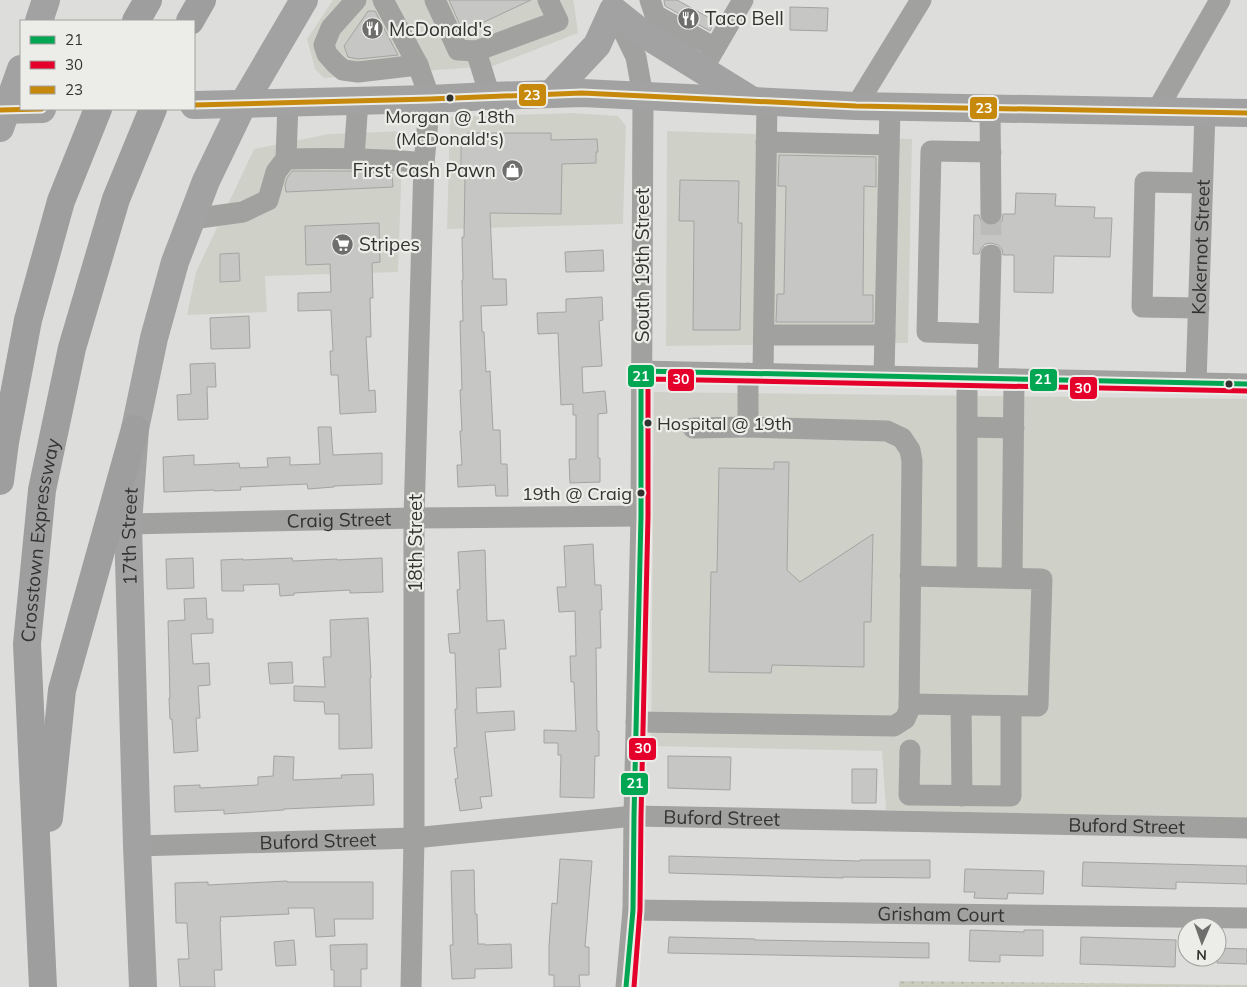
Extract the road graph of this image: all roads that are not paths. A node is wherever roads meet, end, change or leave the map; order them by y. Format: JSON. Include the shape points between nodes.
{"nodes":[{"id":1,"x":46,"y":0,"type":"edge"},
{"id":2,"x":148,"y":0,"type":"edge"},
{"id":3,"x":202,"y":0,"type":"edge"},
{"id":4,"x":304,"y":0,"type":"edge"},
{"id":5,"x":356,"y":0,"type":"edge"},
{"id":6,"x":383,"y":0,"type":"edge"},
{"id":7,"x":435,"y":0,"type":"edge"},
{"id":8,"x":548,"y":0,"type":"edge"},
{"id":9,"x":650,"y":0,"type":"edge"},
{"id":10,"x":743,"y":0,"type":"edge"},
{"id":11,"x":921,"y":0,"type":"edge"},
{"id":12,"x":1220,"y":0,"type":"edge"},
{"id":13,"x":610,"y":5,"type":"edge"},
{"id":14,"x":39,"y":20,"type":"edge"},
{"id":15,"x":137,"y":20,"type":"edge"},
{"id":16,"x":191,"y":20,"type":"edge"},
{"id":17,"x":476,"y":51,"type":"junction"},
{"id":18,"x":708,"y":59,"type":"junction"},
{"id":19,"x":418,"y":65,"type":"junction"},
{"id":20,"x":20,"y":71,"type":"edge"},
{"id":21,"x":551,"y":94,"type":"junction"},
{"id":22,"x":490,"y":96,"type":"junction"},
{"id":23,"x":643,"y":96,"type":"junction"},
{"id":24,"x":430,"y":100,"type":"junction"},
{"id":25,"x":358,"y":101,"type":"junction"},
{"id":26,"x":759,"y":102,"type":"junction"},
{"id":27,"x":288,"y":103,"type":"junction"},
{"id":28,"x":243,"y":104,"type":"junction"},
{"id":29,"x":195,"y":105,"type":"edge"},
{"id":30,"x":856,"y":106,"type":"junction"},
{"id":31,"x":890,"y":107,"type":"junction"},
{"id":32,"x":990,"y":108,"type":"junction"},
{"id":33,"x":36,"y":110,"type":"edge"},
{"id":34,"x":98,"y":110,"type":"edge"},
{"id":35,"x":153,"y":110,"type":"edge"},
{"id":36,"x":1156,"y":112,"type":"junction"},
{"id":37,"x":1205,"y":112,"type":"junction"},
{"id":38,"x":1247,"y":113,"type":"edge"},
{"id":39,"x":2,"y":116,"type":"edge"},
{"id":40,"x":766,"y":142,"type":"junction"},
{"id":41,"x":889,"y":144,"type":"junction"},
{"id":42,"x":990,"y":152,"type":"junction"},
{"id":43,"x":354,"y":158,"type":"junction"},
{"id":44,"x":286,"y":159,"type":"junction"},
{"id":45,"x":424,"y":163,"type":"junction"},
{"id":46,"x":1202,"y":183,"type":"junction"},
{"id":47,"x":991,"y":214,"type":"tunnel mouth"},
{"id":48,"x":192,"y":218,"type":"junction"},
{"id":49,"x":991,"y":255,"type":"tunnel mouth"},
{"id":50,"x":1199,"y":308,"type":"junction"},
{"id":51,"x":989,"y":334,"type":"junction"},
{"id":52,"x":764,"y":335,"type":"junction"},
{"id":53,"x":885,"y":335,"type":"junction"},
{"id":54,"x":641,"y":370,"type":"junction"},
{"id":55,"x":756,"y":373,"type":"junction"},
{"id":56,"x":884,"y":376,"type":"junction"},
{"id":57,"x":966,"y":378,"type":"junction"},
{"id":58,"x":988,"y":378,"type":"junction"},
{"id":59,"x":1014,"y":379,"type":"junction"},
{"id":60,"x":1196,"y":383,"type":"junction"},
{"id":61,"x":1247,"y":384,"type":"edge"},
{"id":62,"x":748,"y":427,"type":"junction"},
{"id":63,"x":967,"y":427,"type":"junction"},
{"id":64,"x":693,"y":428,"type":"dead end"},
{"id":65,"x":1014,"y":428,"type":"junction"},
{"id":66,"x":135,"y":429,"type":"junction"},
{"id":67,"x":0,"y":481,"type":"edge"},
{"id":68,"x":641,"y":516,"type":"junction"},
{"id":69,"x":414,"y":518,"type":"junction"},
{"id":70,"x":128,"y":524,"type":"junction"},
{"id":71,"x":910,"y":576,"type":"junction"},
{"id":72,"x":968,"y":577,"type":"junction"},
{"id":73,"x":1012,"y":578,"type":"junction"},
{"id":74,"x":909,"y":704,"type":"junction"},
{"id":75,"x":961,"y":705,"type":"junction"},
{"id":76,"x":1011,"y":706,"type":"junction"},
{"id":77,"x":636,"y":722,"type":"junction"},
{"id":78,"x":910,"y":750,"type":"dead end"},
{"id":79,"x":962,"y":796,"type":"junction"},
{"id":80,"x":634,"y":816,"type":"junction"},
{"id":81,"x":1247,"y":828,"type":"edge"},
{"id":82,"x":414,"y":838,"type":"junction"},
{"id":83,"x":137,"y":846,"type":"junction"},
{"id":84,"x":633,"y":910,"type":"junction"},
{"id":85,"x":40,"y":914,"type":"junction"},
{"id":86,"x":1247,"y":918,"type":"edge"},
{"id":87,"x":43,"y":987,"type":"edge"},
{"id":88,"x":143,"y":987,"type":"edge"},
{"id":89,"x":411,"y":987,"type":"edge"},
{"id":90,"x":626,"y":987,"type":"edge"}],
"edges":[{"from":1,"to":14,"type":"main road"},
{"from":2,"to":15,"type":"highway"},
{"from":3,"to":16,"type":"highway"},
{"from":4,"to":28,"type":"main road","name":"17th Street"},
{"from":5,"to":19,"type":"street","via":[[331,28],[324,45],[334,63],[344,70],[358,72]]},
{"from":6,"to":19,"type":"street"},
{"from":7,"to":17,"type":"street","via":[[458,50]]},
{"from":8,"to":17,"type":"street","via":[[558,21]]},
{"from":9,"to":18,"type":"street","via":[[655,15]]},
{"from":10,"to":18,"type":"street"},
{"from":11,"to":30,"type":"street"},
{"from":12,"to":36,"type":"street"},
{"from":13,"to":18,"type":"main road","via":[[638,30]]},
{"from":13,"to":21,"type":"main road","via":[[597,45]]},
{"from":13,"to":23,"type":"street","name":"South 19th Street","via":[[636,57]]},
{"from":17,"to":22,"type":"street"},
{"from":18,"to":26,"type":"main road"},
{"from":19,"to":24,"type":"street"},
{"from":20,"to":39,"type":"main road"},
{"from":21,"to":22,"type":"main road"},
{"from":21,"to":23,"type":"main road"},
{"from":22,"to":24,"type":"main road"},
{"from":23,"to":26,"type":"main road"},
{"from":23,"to":54,"type":"street","name":"South 19th Street"},
{"from":24,"to":25,"type":"main road"},
{"from":24,"to":45,"type":"street","name":"18th Street"},
{"from":25,"to":27,"type":"main road"},
{"from":25,"to":43,"type":"street"},
{"from":26,"to":30,"type":"main road"},
{"from":26,"to":40,"type":"street"},
{"from":27,"to":28,"type":"main road"},
{"from":27,"to":44,"type":"street"},
{"from":28,"to":29,"type":"main road"},
{"from":28,"to":48,"type":"main road","name":"17th Street"},
{"from":30,"to":31,"type":"main road"},
{"from":31,"to":32,"type":"main road"},
{"from":31,"to":41,"type":"street"},
{"from":32,"to":36,"type":"main road"},
{"from":32,"to":42,"type":"street"},
{"from":33,"to":39,"type":"main road"},
{"from":34,"to":67,"type":"highway","via":[[62,201],[28,320]]},
{"from":35,"to":85,"type":"highway","name":"Crosstown Expressway","via":[[116,199],[72,348],[42,490],[27,644]]},
{"from":36,"to":37,"type":"main road"},
{"from":37,"to":38,"type":"main road"},
{"from":37,"to":46,"type":"street","name":"Kokernot Street"},
{"from":40,"to":41,"type":"street"},
{"from":40,"to":52,"type":"street"},
{"from":41,"to":53,"type":"street"},
{"from":42,"to":47,"type":"street"},
{"from":42,"to":51,"type":"street","via":[[931,151],[927,332]]},
{"from":43,"to":44,"type":"street"},
{"from":43,"to":45,"type":"street"},
{"from":44,"to":48,"type":"street","via":[[276,172],[268,200],[243,212]]},
{"from":45,"to":69,"type":"street","name":"18th Street"},
{"from":46,"to":50,"type":"street","name":"Kokernot Street"},
{"from":46,"to":50,"type":"street","via":[[1145,174],[1141,314]]},
{"from":48,"to":66,"type":"main road","name":"17th Street","via":[[175,262],[154,338]]},
{"from":49,"to":51,"type":"street"},
{"from":50,"to":60,"type":"street","name":"Kokernot Street"},
{"from":51,"to":58,"type":"street"},
{"from":52,"to":53,"type":"street"},
{"from":52,"to":55,"type":"street"},
{"from":53,"to":56,"type":"street"},
{"from":54,"to":55,"type":"street"},
{"from":54,"to":68,"type":"street","name":"South 19th Street"},
{"from":55,"to":56,"type":"street"},
{"from":55,"to":62,"type":"street"},
{"from":56,"to":57,"type":"street"},
{"from":57,"to":58,"type":"street"},
{"from":57,"to":63,"type":"street"},
{"from":58,"to":59,"type":"street"},
{"from":59,"to":60,"type":"street"},
{"from":59,"to":65,"type":"street"},
{"from":60,"to":61,"type":"street"},
{"from":62,"to":64,"type":"street"},
{"from":62,"to":71,"type":"street","via":[[887,431],[902,438],[910,450],[912,461]]},
{"from":63,"to":65,"type":"street"},
{"from":63,"to":72,"type":"street"},
{"from":65,"to":73,"type":"street"},
{"from":66,"to":70,"type":"main road","name":"17th Street"},
{"from":66,"to":85,"type":"highway","via":[[62,690]]},
{"from":68,"to":69,"type":"street","name":"Craig Street"},
{"from":68,"to":77,"type":"street","name":"South 19th Street"},
{"from":69,"to":70,"type":"street","name":"Craig Street"},
{"from":69,"to":82,"type":"street","name":"18th Street"},
{"from":70,"to":83,"type":"main road","name":"17th Street"},
{"from":71,"to":72,"type":"street"},
{"from":71,"to":74,"type":"street"},
{"from":72,"to":73,"type":"street"},
{"from":73,"to":76,"type":"street","via":[[1042,579],[1038,706]]},
{"from":74,"to":75,"type":"street"},
{"from":74,"to":77,"type":"street","via":[[905,719],[894,726]]},
{"from":75,"to":76,"type":"street"},
{"from":75,"to":79,"type":"street"},
{"from":76,"to":79,"type":"street","via":[[1011,796]]},
{"from":77,"to":80,"type":"street","name":"South 19th Street"},
{"from":78,"to":79,"type":"street","via":[[908,795]]},
{"from":80,"to":81,"type":"street","name":"Buford Street"},
{"from":80,"to":82,"type":"street","name":"Buford Street"},
{"from":80,"to":84,"type":"street","name":"South 19th Street"},
{"from":82,"to":83,"type":"street","name":"Buford Street"},
{"from":82,"to":89,"type":"street","name":"18th Street"},
{"from":83,"to":88,"type":"main road","name":"17th Street"},
{"from":84,"to":86,"type":"street","name":"Grisham Court"},
{"from":84,"to":90,"type":"street","name":"South 19th Street"},
{"from":85,"to":87,"type":"highway","name":"Crosstown Expressway"}]}
